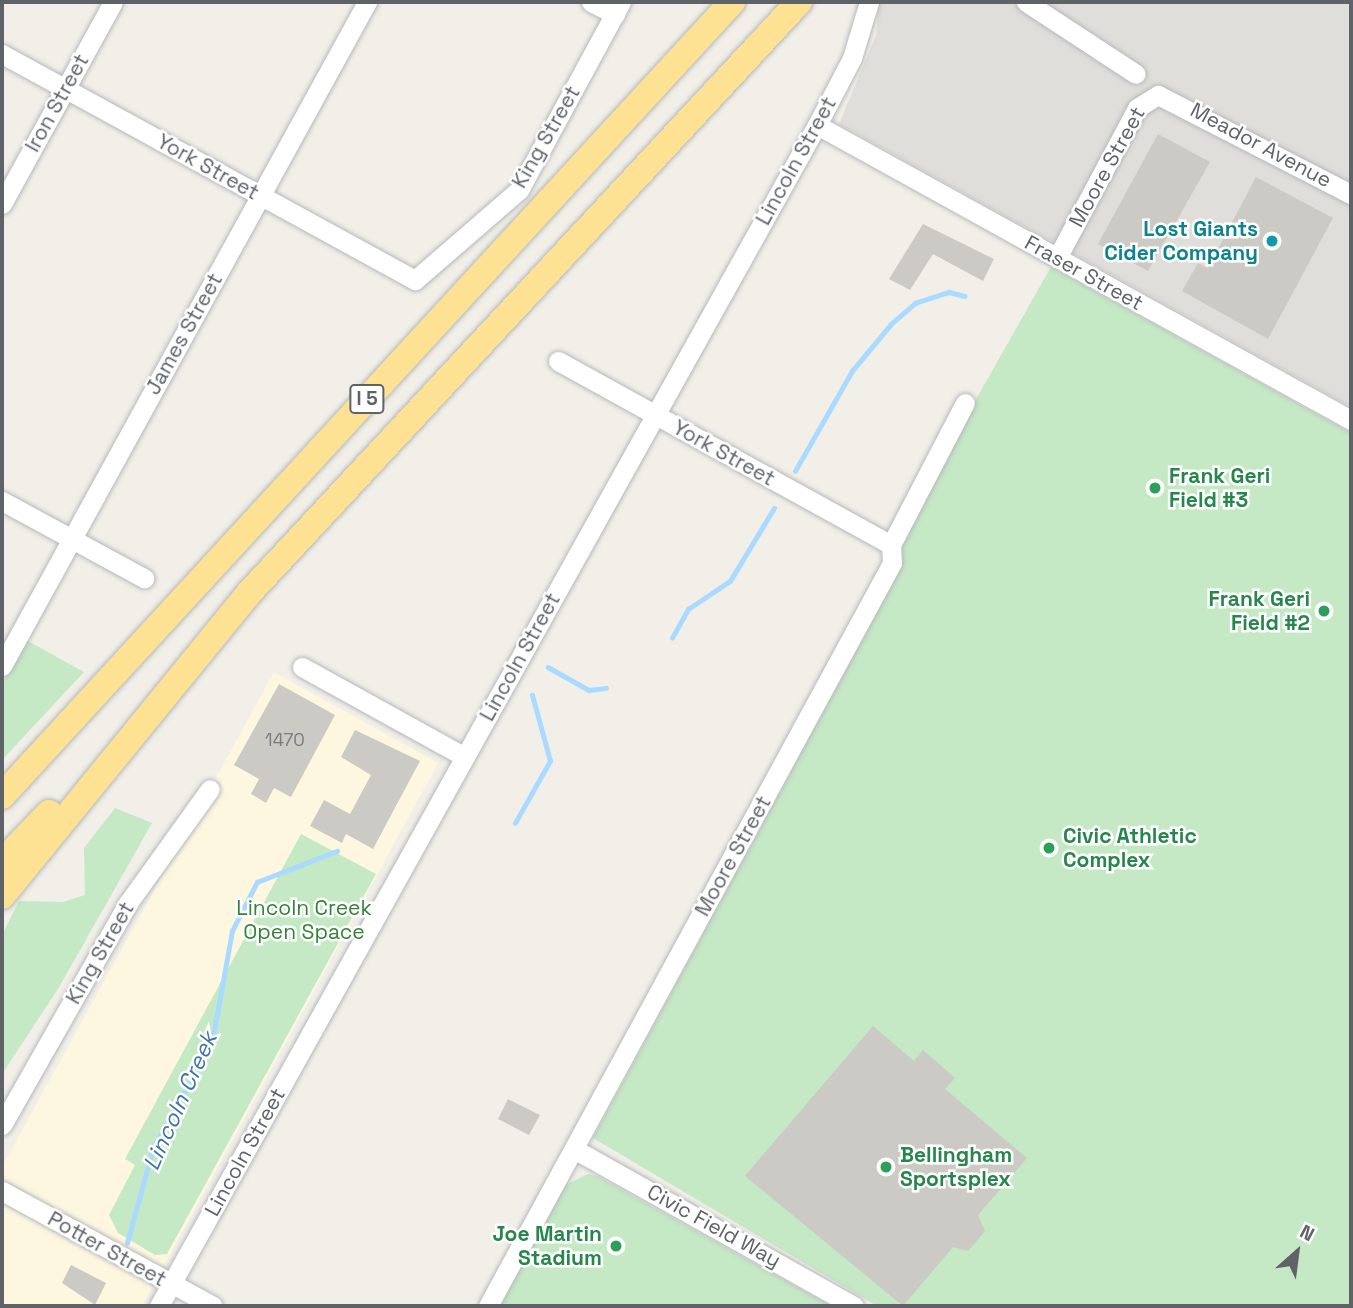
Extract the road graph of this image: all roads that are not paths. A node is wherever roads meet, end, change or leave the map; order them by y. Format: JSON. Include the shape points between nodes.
{"nodes":[{"id":1,"x":113,"y":2,"type":"edge"},
{"id":2,"x":367,"y":2,"type":"edge"},
{"id":3,"x":591,"y":2,"type":"edge"},
{"id":4,"x":732,"y":2,"type":"edge"},
{"id":5,"x":799,"y":2,"type":"edge"},
{"id":6,"x":869,"y":2,"type":"edge"},
{"id":7,"x":1026,"y":2,"type":"edge"},
{"id":8,"x":618,"y":8,"type":"edge"},
{"id":9,"x":2,"y":54,"type":"edge"},
{"id":10,"x":1136,"y":74,"type":"dead end"},
{"id":11,"x":65,"y":89,"type":"junction"},
{"id":12,"x":1170,"y":97,"type":"joint"},
{"id":13,"x":817,"y":125,"type":"junction"},
{"id":14,"x":1351,"y":194,"type":"edge"},
{"id":15,"x":260,"y":195,"type":"junction"},
{"id":16,"x":2,"y":204,"type":"edge"},
{"id":17,"x":1057,"y":258,"type":"junction"},
{"id":18,"x":415,"y":280,"type":"joint"},
{"id":19,"x":558,"y":361,"type":"dead end"},
{"id":20,"x":965,"y":403,"type":"dead end"},
{"id":21,"x":653,"y":414,"type":"junction"},
{"id":22,"x":1351,"y":420,"type":"edge"},
{"id":23,"x":2,"y":501,"type":"edge"},
{"id":24,"x":72,"y":539,"type":"junction"},
{"id":25,"x":891,"y":545,"type":"junction"},
{"id":26,"x":144,"y":578,"type":"dead end"},
{"id":27,"x":2,"y":666,"type":"edge"},
{"id":28,"x":302,"y":667,"type":"dead end"},
{"id":29,"x":174,"y":682,"type":"junction"},
{"id":30,"x":465,"y":757,"type":"junction"},
{"id":31,"x":210,"y":789,"type":"dead end"},
{"id":32,"x":2,"y":796,"type":"edge"},
{"id":33,"x":2,"y":862,"type":"edge"},
{"id":34,"x":2,"y":896,"type":"edge"},
{"id":35,"x":2,"y":1125,"type":"edge"},
{"id":36,"x":574,"y":1149,"type":"junction"},
{"id":37,"x":2,"y":1191,"type":"edge"},
{"id":38,"x":171,"y":1284,"type":"junction"},
{"id":39,"x":159,"y":1306,"type":"edge"},
{"id":40,"x":214,"y":1306,"type":"edge"},
{"id":41,"x":488,"y":1306,"type":"edge"},
{"id":42,"x":854,"y":1306,"type":"edge"}],
"edges":[{"from":1,"to":11,"type":"street","name":"Iron Street"},
{"from":2,"to":15,"type":"street","name":"James Street"},
{"from":3,"to":8,"type":"street"},
{"from":4,"to":32,"type":"highway","number":"I 5"},
{"from":5,"to":29,"type":"highway","number":"I 5","via":[[250,592]]},
{"from":6,"to":13,"type":"street","name":"Lincoln Street","via":[[852,58]]},
{"from":7,"to":10,"type":"street"},
{"from":8,"to":18,"type":"street","name":"King Street","via":[[519,190]]},
{"from":9,"to":11,"type":"street","name":"York Street"},
{"from":11,"to":15,"type":"street","name":"York Street"},
{"from":11,"to":16,"type":"street","name":"Iron Street"},
{"from":12,"to":14,"type":"street","name":"Meador Avenue"},
{"from":12,"to":17,"type":"street","name":"Moore Street","via":[[1158,95],[1137,108]]},
{"from":13,"to":17,"type":"street","name":"Fraser Street"},
{"from":13,"to":21,"type":"street","name":"Lincoln Street"},
{"from":15,"to":18,"type":"street","name":"York Street"},
{"from":15,"to":24,"type":"street","name":"James Street"},
{"from":17,"to":22,"type":"street","name":"Fraser Street"},
{"from":19,"to":21,"type":"street","name":"York Street"},
{"from":20,"to":25,"type":"street","name":"Moore Street"},
{"from":21,"to":25,"type":"street","name":"York Street"},
{"from":21,"to":30,"type":"street","name":"Lincoln Street"},
{"from":23,"to":24,"type":"street"},
{"from":24,"to":26,"type":"street"},
{"from":24,"to":27,"type":"street","name":"James Street"},
{"from":25,"to":36,"type":"street","name":"Moore Street","via":[[892,563]]},
{"from":28,"to":30,"type":"street"},
{"from":29,"to":33,"type":"highway","number":"I 5"},
{"from":29,"to":34,"type":"highway"},
{"from":30,"to":38,"type":"street","name":"Lincoln Street"},
{"from":31,"to":35,"type":"street","name":"King Street","via":[[128,903]]},
{"from":36,"to":41,"type":"street","name":"Moore Street"},
{"from":36,"to":42,"type":"street","name":"Civic Field Way"},
{"from":37,"to":38,"type":"street","name":"Potter Street"},
{"from":38,"to":39,"type":"street","name":"Lincoln Street"},
{"from":38,"to":40,"type":"street","name":"Potter Street"}]}
